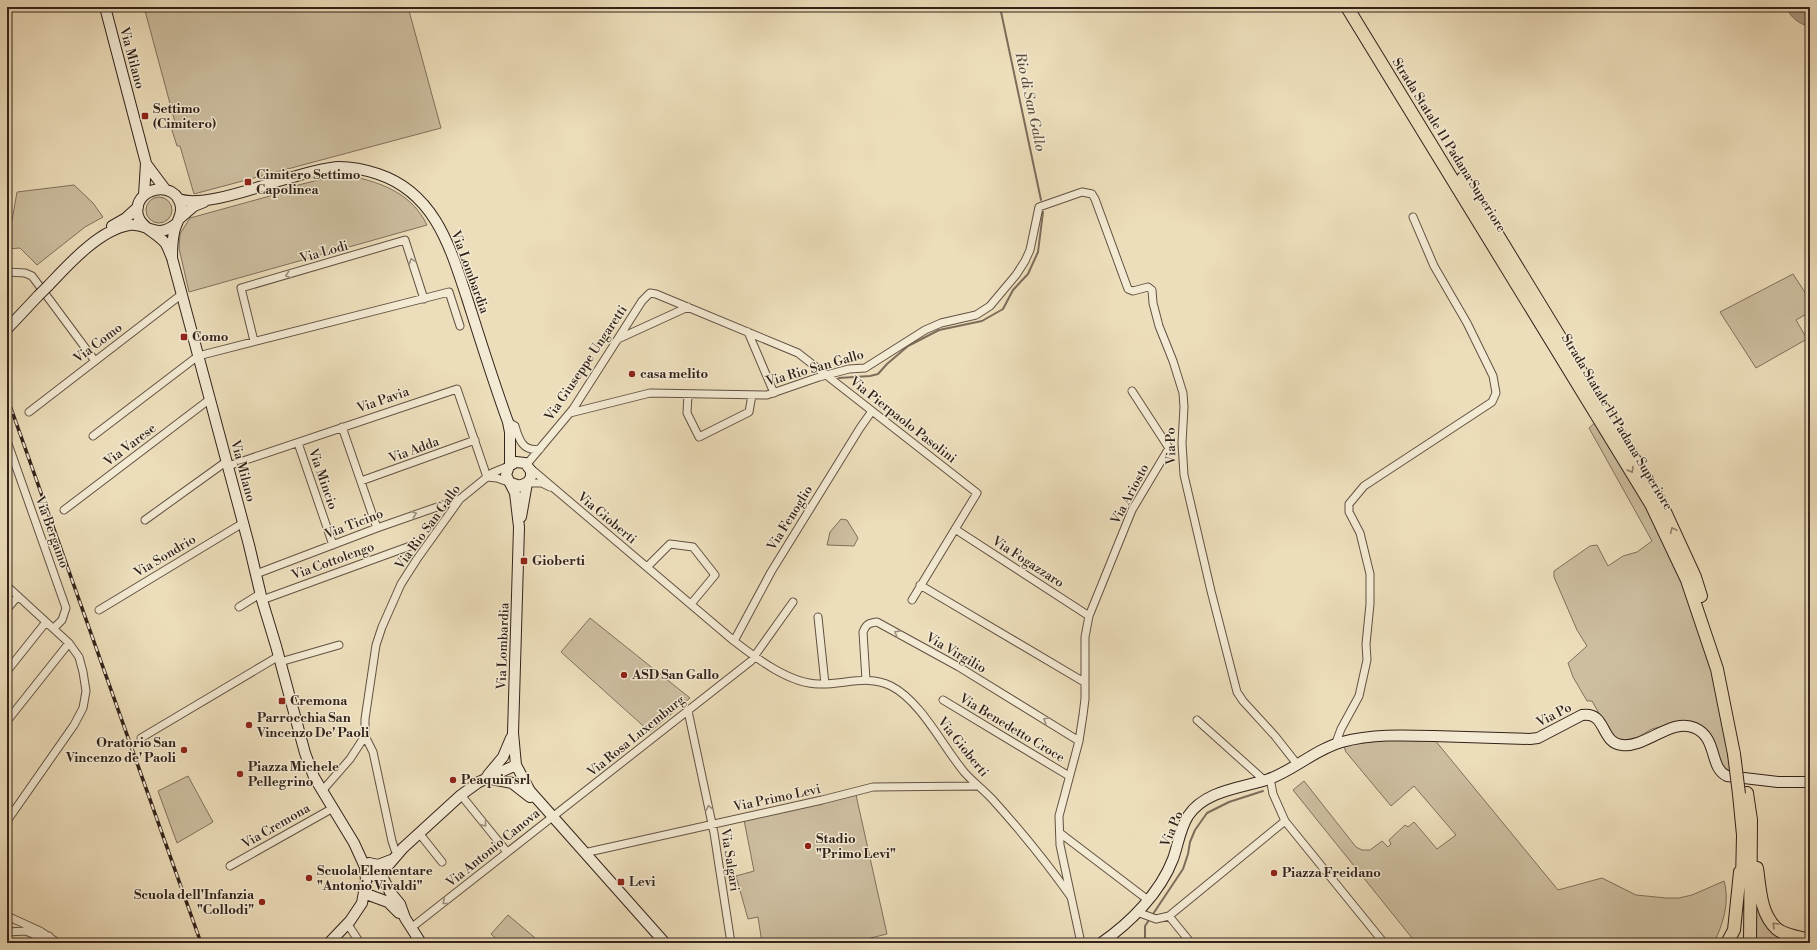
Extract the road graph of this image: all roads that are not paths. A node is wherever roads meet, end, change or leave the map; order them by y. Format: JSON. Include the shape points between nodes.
{"nodes":[{"id":1,"x":105,"y":7,"type":"edge"},
{"id":2,"x":1347,"y":7,"type":"edge"},
{"id":3,"x":1356,"y":7,"type":"edge"},
{"id":4,"x":146,"y":163,"type":"junction"},
{"id":5,"x":165,"y":189,"type":"junction"},
{"id":6,"x":144,"y":195,"type":"junction"},
{"id":7,"x":178,"y":199,"type":"junction"},
{"id":8,"x":208,"y":200,"type":"junction"},
{"id":9,"x":138,"y":207,"type":"junction"},
{"id":10,"x":1039,"y":207,"type":"joint"},
{"id":11,"x":1413,"y":217,"type":"dead end"},
{"id":12,"x":178,"y":222,"type":"junction"},
{"id":13,"x":150,"y":230,"type":"junction"},
{"id":14,"x":172,"y":258,"type":"junction"},
{"id":15,"x":7,"y":272,"type":"edge"},
{"id":16,"x":46,"y":284,"type":"junction"},
{"id":17,"x":650,"y":293,"type":"joint"},
{"id":18,"x":36,"y":294,"type":"junction"},
{"id":19,"x":182,"y":294,"type":"junction"},
{"id":20,"x":424,"y":298,"type":"junction"},
{"id":21,"x":688,"y":307,"type":"junction"},
{"id":22,"x":7,"y":320,"type":"edge"},
{"id":23,"x":460,"y":326,"type":"dead end"},
{"id":24,"x":7,"y":329,"type":"edge"},
{"id":25,"x":748,"y":332,"type":"junction"},
{"id":26,"x":618,"y":339,"type":"junction"},
{"id":27,"x":254,"y":341,"type":"junction"},
{"id":28,"x":198,"y":356,"type":"junction"},
{"id":29,"x":95,"y":361,"type":"junction"},
{"id":30,"x":827,"y":376,"type":"junction"},
{"id":31,"x":1132,"y":391,"type":"dead end"},
{"id":32,"x":688,"y":394,"type":"junction"},
{"id":33,"x":774,"y":394,"type":"junction"},
{"id":34,"x":752,"y":395,"type":"junction"},
{"id":35,"x":210,"y":398,"type":"junction"},
{"id":36,"x":872,"y":411,"type":"junction"},
{"id":37,"x":29,"y":412,"type":"dead end"},
{"id":38,"x":570,"y":413,"type":"junction"},
{"id":39,"x":508,"y":422,"type":"junction"},
{"id":40,"x":342,"y":427,"type":"junction"},
{"id":41,"x":510,"y":432,"type":"junction"},
{"id":42,"x":93,"y":436,"type":"dead end"},
{"id":43,"x":7,"y":440,"type":"edge"},
{"id":44,"x":475,"y":440,"type":"junction"},
{"id":45,"x":298,"y":443,"type":"junction"},
{"id":46,"x":540,"y":449,"type":"junction"},
{"id":47,"x":227,"y":464,"type":"junction"},
{"id":48,"x":510,"y":465,"type":"junction"},
{"id":49,"x":526,"y":465,"type":"junction"},
{"id":50,"x":487,"y":477,"type":"junction"},
{"id":51,"x":361,"y":482,"type":"junction"},
{"id":52,"x":511,"y":483,"type":"junction"},
{"id":53,"x":527,"y":483,"type":"junction"},
{"id":54,"x":552,"y":488,"type":"junction"},
{"id":55,"x":460,"y":499,"type":"junction"},
{"id":56,"x":64,"y":510,"type":"dead end"},
{"id":57,"x":145,"y":520,"type":"dead end"},
{"id":58,"x":243,"y":523,"type":"junction"},
{"id":59,"x":519,"y":527,"type":"junction"},
{"id":60,"x":377,"y":528,"type":"junction"},
{"id":61,"x":954,"y":529,"type":"junction"},
{"id":62,"x":333,"y":545,"type":"junction"},
{"id":63,"x":413,"y":545,"type":"dead end"},
{"id":64,"x":647,"y":567,"type":"junction"},
{"id":65,"x":256,"y":574,"type":"junction"},
{"id":66,"x":920,"y":585,"type":"junction"},
{"id":67,"x":7,"y":586,"type":"edge"},
{"id":68,"x":18,"y":596,"type":"junction"},
{"id":69,"x":261,"y":597,"type":"junction"},
{"id":70,"x":912,"y":600,"type":"dead end"},
{"id":71,"x":793,"y":602,"type":"dead end"},
{"id":72,"x":691,"y":604,"type":"junction"},
{"id":73,"x":239,"y":607,"type":"dead end"},
{"id":74,"x":7,"y":609,"type":"edge"},
{"id":75,"x":99,"y":610,"type":"dead end"},
{"id":76,"x":1090,"y":616,"type":"junction"},
{"id":77,"x":818,"y":617,"type":"dead end"},
{"id":78,"x":46,"y":622,"type":"junction"},
{"id":79,"x":54,"y":628,"type":"junction"},
{"id":80,"x":734,"y":641,"type":"junction"},
{"id":81,"x":69,"y":643,"type":"junction"},
{"id":82,"x":339,"y":645,"type":"dead end"},
{"id":83,"x":754,"y":657,"type":"junction"},
{"id":84,"x":280,"y":659,"type":"junction"},
{"id":85,"x":7,"y":671,"type":"edge"},
{"id":86,"x":866,"y":680,"type":"junction"},
{"id":87,"x":1084,"y":682,"type":"junction"},
{"id":88,"x":825,"y":684,"type":"junction"},
{"id":89,"x":943,"y":700,"type":"dead end"},
{"id":90,"x":688,"y":711,"type":"junction"},
{"id":91,"x":1197,"y":720,"type":"dead end"},
{"id":92,"x":7,"y":721,"type":"edge"},
{"id":93,"x":513,"y":733,"type":"junction"},
{"id":94,"x":365,"y":736,"type":"junction"},
{"id":95,"x":141,"y":738,"type":"dead end"},
{"id":96,"x":1079,"y":741,"type":"junction"},
{"id":97,"x":1335,"y":745,"type":"junction"},
{"id":98,"x":1738,"y":754,"type":"junction"},
{"id":99,"x":1297,"y":764,"type":"junction"},
{"id":100,"x":516,"y":765,"type":"junction"},
{"id":101,"x":1069,"y":776,"type":"junction"},
{"id":102,"x":486,"y":778,"type":"junction"},
{"id":103,"x":1267,"y":779,"type":"junction"},
{"id":104,"x":1810,"y":782,"type":"edge"},
{"id":105,"x":977,"y":786,"type":"junction"},
{"id":106,"x":322,"y":791,"type":"junction"},
{"id":107,"x":1743,"y":793,"type":"junction"},
{"id":108,"x":461,"y":795,"type":"junction"},
{"id":109,"x":333,"y":808,"type":"junction"},
{"id":110,"x":548,"y":813,"type":"junction"},
{"id":111,"x":1751,"y":820,"type":"junction"},
{"id":112,"x":7,"y":821,"type":"edge"},
{"id":113,"x":1284,"y":821,"type":"junction"},
{"id":114,"x":712,"y":824,"type":"junction"},
{"id":115,"x":419,"y":833,"type":"junction"},
{"id":116,"x":1060,"y":833,"type":"junction"},
{"id":117,"x":1743,"y":835,"type":"junction"},
{"id":118,"x":354,"y":842,"type":"junction"},
{"id":119,"x":507,"y":852,"type":"junction"},
{"id":120,"x":584,"y":853,"type":"junction"},
{"id":121,"x":398,"y":855,"type":"junction"},
{"id":122,"x":442,"y":862,"type":"dead end"},
{"id":123,"x":369,"y":863,"type":"junction"},
{"id":124,"x":230,"y":866,"type":"dead end"},
{"id":125,"x":382,"y":880,"type":"junction"},
{"id":126,"x":365,"y":885,"type":"junction"},
{"id":127,"x":376,"y":897,"type":"junction"},
{"id":128,"x":1071,"y":897,"type":"junction"},
{"id":129,"x":1148,"y":900,"type":"junction"},
{"id":130,"x":1137,"y":912,"type":"junction"},
{"id":131,"x":7,"y":916,"type":"edge"},
{"id":132,"x":1169,"y":916,"type":"junction"},
{"id":133,"x":405,"y":918,"type":"junction"},
{"id":134,"x":348,"y":922,"type":"junction"},
{"id":135,"x":411,"y":928,"type":"junction"},
{"id":136,"x":7,"y":932,"type":"edge"},
{"id":137,"x":49,"y":936,"type":"junction"},
{"id":138,"x":1810,"y":940,"type":"edge"},
{"id":139,"x":58,"y":943,"type":"edge"},
{"id":140,"x":329,"y":943,"type":"edge"},
{"id":141,"x":360,"y":943,"type":"edge"},
{"id":142,"x":421,"y":943,"type":"edge"},
{"id":143,"x":665,"y":943,"type":"edge"},
{"id":144,"x":731,"y":943,"type":"edge"},
{"id":145,"x":1081,"y":943,"type":"edge"},
{"id":146,"x":1101,"y":943,"type":"edge"},
{"id":147,"x":1191,"y":943,"type":"edge"},
{"id":148,"x":1384,"y":943,"type":"edge"},
{"id":149,"x":1727,"y":943,"type":"edge"},
{"id":150,"x":1742,"y":943,"type":"edge"},
{"id":151,"x":1750,"y":943,"type":"edge"}],
"edges":[{"from":1,"to":4,"type":"street","name":"Via Milano"},
{"from":2,"to":98,"type":"highway","name":"Strada Statale 11 Padana Superiore","one_way":true,"via":[[1651,504],[1687,580],[1718,669]]},
{"from":98,"to":3,"type":"highway","name":"Strada Statale 11 Padana Superiore","one_way":true,"via":[[1724,666],[1695,577],[1661,502]]},
{"from":4,"to":5,"type":"street","name":"Via Milano"},
{"from":4,"to":6,"type":"street","name":"Via Milano"},
{"from":5,"to":6,"type":"street","via":[[154,189]]},
{"from":5,"to":7,"type":"street","name":"Via Milano"},
{"from":6,"to":9,"type":"street","name":"Via Milano"},
{"from":7,"to":8,"type":"street"},
{"from":7,"to":12,"type":"street","name":"Via Milano","via":[[181,212]]},
{"from":8,"to":12,"type":"street","via":[[194,206]]},
{"from":8,"to":39,"type":"street","name":"Via Lombardia","via":[[327,168],[354,168],[393,180],[423,202],[437,222],[452,256]]},
{"from":9,"to":13,"type":"street","name":"Via Milano","via":[[138,216],[143,225]]},
{"from":9,"to":16,"type":"street","via":[[126,218],[102,230],[81,245]]},
{"from":10,"to":30,"type":"street","name":"Via Rio San Gallo","via":[[1030,250],[1025,261],[999,296],[982,313],[941,323],[925,330],[865,368],[849,369]]},
{"from":10,"to":99,"type":"street","name":"Via Po","via":[[1082,192],[1092,194],[1128,288],[1133,291],[1148,287],[1152,290],[1159,326],[1183,393],[1184,475],[1237,692]]},
{"from":11,"to":97,"type":"street","via":[[1434,266],[1494,376],[1496,393],[1492,402],[1364,486],[1349,504],[1349,512],[1360,533],[1370,574],[1367,660],[1359,696]]},
{"from":12,"to":13,"type":"street","via":[[169,230]]},
{"from":12,"to":14,"type":"street","name":"Via Milano","via":[[173,234]]},
{"from":13,"to":14,"type":"street","name":"Via Milano","via":[[166,244]]},
{"from":13,"to":16,"type":"street","via":[[132,225],[108,234],[81,253]]},
{"from":14,"to":19,"type":"street","name":"Via Milano"},
{"from":15,"to":29,"type":"street","via":[[32,276]]},
{"from":16,"to":18,"type":"street"},
{"from":17,"to":21,"type":"street","name":"Via Pierpaolo Pasolini"},
{"from":17,"to":26,"type":"street","name":"Via Giuseppe Ungaretti","via":[[642,300]]},
{"from":18,"to":22,"type":"street"},
{"from":18,"to":24,"type":"street"},
{"from":19,"to":28,"type":"street","name":"Via Milano"},
{"from":19,"to":29,"type":"street","name":"Via Como"},
{"from":20,"to":23,"type":"street","via":[[449,292]]},
{"from":20,"to":27,"type":"street"},
{"from":20,"to":27,"type":"street","name":"Via Lodi","one_way":true,"via":[[405,240],[241,288]]},
{"from":21,"to":25,"type":"street","name":"Via Pierpaolo Pasolini"},
{"from":21,"to":26,"type":"street"},
{"from":25,"to":30,"type":"street","name":"Via Pierpaolo Pasolini","via":[[798,353]]},
{"from":25,"to":33,"type":"street"},
{"from":26,"to":38,"type":"street","name":"Via Giuseppe Ungaretti"},
{"from":27,"to":28,"type":"street"},
{"from":28,"to":35,"type":"street","name":"Via Milano"},
{"from":28,"to":42,"type":"street"},
{"from":29,"to":37,"type":"street","name":"Via Como"},
{"from":30,"to":33,"type":"street","name":"Via Rio San Gallo"},
{"from":30,"to":36,"type":"street","name":"Via Pierpaolo Pasolini"},
{"from":31,"to":76,"type":"street","name":"Via Ariosto","via":[[1169,448],[1132,510]]},
{"from":32,"to":34,"type":"street","name":"Via Rio San Gallo"},
{"from":32,"to":34,"type":"street","via":[[687,413],[699,437],[749,412]]},
{"from":32,"to":38,"type":"street","name":"Via Rio San Gallo","via":[[650,392]]},
{"from":33,"to":34,"type":"street","name":"Via Rio San Gallo"},
{"from":35,"to":47,"type":"street","name":"Via Milano"},
{"from":35,"to":56,"type":"street","name":"Via Varese"},
{"from":36,"to":61,"type":"street","name":"Via Pierpaolo Pasolini","via":[[977,492]]},
{"from":36,"to":80,"type":"street","name":"Via Fenoglio","via":[[771,572]]},
{"from":38,"to":46,"type":"street","name":"Via Giuseppe Ungaretti"},
{"from":39,"to":41,"type":"street","name":"Via Lombardia"},
{"from":39,"to":46,"type":"street","via":[[515,426],[524,447]]},
{"from":40,"to":44,"type":"street","name":"Via Pavia","via":[[457,388]]},
{"from":40,"to":45,"type":"street","name":"Via Pavia"},
{"from":40,"to":51,"type":"street"},
{"from":41,"to":48,"type":"street","name":"Via Lombardia"},
{"from":41,"to":49,"type":"street","name":"Via Lombardia","via":[[514,437],[516,450]]},
{"from":43,"to":79,"type":"street","name":"Via Bergamo","via":[[66,608],[62,620]]},
{"from":44,"to":50,"type":"street","name":"Via Pavia"},
{"from":44,"to":51,"type":"street","name":"Via Adda"},
{"from":45,"to":47,"type":"street","name":"Via Pavia"},
{"from":45,"to":62,"type":"street","name":"Via Mincio"},
{"from":46,"to":49,"type":"street","name":"Via Giuseppe Ungaretti"},
{"from":47,"to":57,"type":"street","name":"Via Pavia"},
{"from":47,"to":58,"type":"street","name":"Via Milano"},
{"from":48,"to":49,"type":"street","via":[[516,462]]},
{"from":48,"to":50,"type":"street","name":"Via Rio San Gallo","via":[[492,472]]},
{"from":48,"to":52,"type":"street","via":[[506,475]]},
{"from":49,"to":53,"type":"street","via":[[531,477]]},
{"from":49,"to":54,"type":"street","name":"Via Gioberti"},
{"from":50,"to":52,"type":"street"},
{"from":50,"to":55,"type":"street","name":"Via Rio San Gallo"},
{"from":51,"to":60,"type":"street"},
{"from":52,"to":53,"type":"street","via":[[518,486]]},
{"from":52,"to":59,"type":"street","name":"Via Lombardia","via":[[515,492]]},
{"from":53,"to":54,"type":"street","via":[[542,483]]},
{"from":53,"to":59,"type":"street","name":"Via Lombardia"},
{"from":54,"to":64,"type":"street","name":"Via Gioberti"},
{"from":60,"to":55,"type":"street","name":"Via Ticino","one_way":true},
{"from":55,"to":94,"type":"street","name":"Via Rio San Gallo","via":[[401,584],[382,627],[376,645],[364,719]]},
{"from":58,"to":65,"type":"street","name":"Via Milano"},
{"from":58,"to":75,"type":"street","name":"Via Sondrio"},
{"from":59,"to":93,"type":"street","name":"Via Lombardia"},
{"from":60,"to":62,"type":"street","name":"Via Ticino"},
{"from":61,"to":66,"type":"street","name":"Via Pierpaolo Pasolini"},
{"from":61,"to":76,"type":"street","name":"Via Fogazzaro"},
{"from":62,"to":65,"type":"street","name":"Via Ticino"},
{"from":63,"to":69,"type":"street","name":"Via Cottolengo"},
{"from":64,"to":72,"type":"street","name":"Via Gioberti"},
{"from":64,"to":72,"type":"street","via":[[670,544],[693,547],[715,575]]},
{"from":65,"to":69,"type":"street","name":"Via Milano"},
{"from":66,"to":70,"type":"street","name":"Via Pierpaolo Pasolini"},
{"from":66,"to":87,"type":"street"},
{"from":67,"to":68,"type":"street"},
{"from":68,"to":74,"type":"street"},
{"from":68,"to":78,"type":"street"},
{"from":69,"to":73,"type":"street"},
{"from":69,"to":84,"type":"street","name":"Via Milano"},
{"from":71,"to":83,"type":"street"},
{"from":72,"to":80,"type":"street","name":"Via Gioberti"},
{"from":76,"to":87,"type":"street","via":[[1085,637]]},
{"from":77,"to":88,"type":"street"},
{"from":78,"to":79,"type":"street"},
{"from":78,"to":85,"type":"street"},
{"from":79,"to":81,"type":"street"},
{"from":80,"to":83,"type":"street","name":"Via Gioberti"},
{"from":81,"to":92,"type":"street"},
{"from":81,"to":112,"type":"street","via":[[79,656],[85,682],[85,701],[80,715]]},
{"from":82,"to":84,"type":"street"},
{"from":83,"to":88,"type":"street","name":"Via Gioberti","via":[[803,682]]},
{"from":83,"to":90,"type":"street","name":"Via Rosa Luxemburg"},
{"from":84,"to":95,"type":"street"},
{"from":84,"to":106,"type":"street","name":"Via Milano","via":[[305,753]]},
{"from":86,"to":88,"type":"street","name":"Via Gioberti"},
{"from":96,"to":86,"type":"street","name":"Via Virgilio","one_way":true,"via":[[959,667],[878,622],[869,623],[863,632]]},
{"from":86,"to":105,"type":"street","name":"Via Gioberti","via":[[891,686],[909,699],[951,756]]},
{"from":87,"to":96,"type":"street","via":[[1085,699]]},
{"from":89,"to":101,"type":"street","name":"Via Benedetto Croce"},
{"from":90,"to":110,"type":"street","name":"Via Rosa Luxemburg","via":[[578,798]]},
{"from":114,"to":90,"type":"street","name":"Via Salgari","one_way":true},
{"from":91,"to":103,"type":"street"},
{"from":93,"to":100,"type":"street","name":"Via Lombardia"},
{"from":93,"to":102,"type":"street","via":[[503,757]]},
{"from":94,"to":106,"type":"street","via":[[350,759]]},
{"from":94,"to":121,"type":"street","name":"Via Rio San Gallo","via":[[373,752],[392,841]]},
{"from":96,"to":101,"type":"street"},
{"from":97,"to":99,"type":"street","name":"Via Po"},
{"from":97,"to":104,"type":"street","name":"Via Po","via":[[1358,738],[1401,736],[1530,739],[1538,738],[1582,715],[1590,714],[1596,716],[1614,742],[1622,745],[1635,744],[1679,726],[1693,727],[1702,732],[1707,739],[1714,752],[1717,766],[1721,773],[1727,776],[1778,782]]},
{"from":98,"to":107,"type":"highway","name":"Strada Statale 11 Padana Superiore","bridge":true},
{"from":99,"to":103,"type":"street","name":"Via Po"},
{"from":100,"to":102,"type":"street"},
{"from":100,"to":110,"type":"street","name":"Via Lombardia","via":[[525,784]]},
{"from":101,"to":116,"type":"street","via":[[1059,816]]},
{"from":102,"to":108,"type":"street"},
{"from":102,"to":110,"type":"street","via":[[512,783]]},
{"from":103,"to":113,"type":"street"},
{"from":103,"to":129,"type":"street","name":"Via Po","via":[[1208,798],[1188,816],[1168,871]]},
{"from":105,"to":114,"type":"street","name":"Via Primo Levi","via":[[873,787]]},
{"from":105,"to":128,"type":"street","name":"Via Gioberti","via":[[986,792],[1048,864]]},
{"from":106,"to":109,"type":"street","name":"Via Milano"},
{"from":107,"to":111,"type":"highway","name":"Strada Statale 11 Padana Superiore"},
{"from":107,"to":117,"type":"highway","name":"Strada Statale 11 Padana Superiore"},
{"from":108,"to":115,"type":"street"},
{"from":108,"to":119,"type":"street","one_way":true},
{"from":109,"to":118,"type":"street","name":"Via Milano"},
{"from":109,"to":124,"type":"street","name":"Via Cremona"},
{"from":110,"to":119,"type":"street","name":"Via Antonio Canova"},
{"from":110,"to":120,"type":"street"},
{"from":138,"to":111,"type":"highway","one_way":true,"via":[[1791,936],[1778,929],[1768,918],[1761,900]]},
{"from":111,"to":151,"type":"highway","name":"Strada Statale 11 Padana Superiore"},
{"from":113,"to":132,"type":"street"},
{"from":113,"to":148,"type":"street"},
{"from":114,"to":120,"type":"street","name":"Via Primo Levi"},
{"from":114,"to":144,"type":"street","name":"Via Salgari"},
{"from":115,"to":121,"type":"street"},
{"from":115,"to":122,"type":"street"},
{"from":116,"to":128,"type":"street","via":[[1060,845]]},
{"from":116,"to":129,"type":"street"},
{"from":117,"to":149,"type":"highway","via":[[1734,930]]},
{"from":117,"to":150,"type":"highway","name":"Strada Statale 11 Padana Superiore"},
{"from":118,"to":123,"type":"street","name":"Via Milano"},
{"from":118,"to":126,"type":"street","name":"Via Milano","via":[[365,865]]},
{"from":119,"to":135,"type":"street","name":"Via Antonio Canova","one_way":true},
{"from":120,"to":143,"type":"street"},
{"from":121,"to":123,"type":"street","via":[[378,865]]},
{"from":121,"to":125,"type":"street"},
{"from":123,"to":125,"type":"street","name":"Via Milano"},
{"from":125,"to":126,"type":"street","via":[[370,877]]},
{"from":125,"to":127,"type":"street","via":[[383,894]]},
{"from":125,"to":133,"type":"street","name":"Via Milano","via":[[400,904]]},
{"from":126,"to":127,"type":"street","name":"Via Milano","via":[[369,895]]},
{"from":126,"to":134,"type":"street","via":[[362,903]]},
{"from":127,"to":133,"type":"street","name":"Via Milano","via":[[388,902]]},
{"from":127,"to":134,"type":"street","via":[[360,915]]},
{"from":128,"to":145,"type":"street"},
{"from":129,"to":130,"type":"street","name":"Via Po"},
{"from":130,"to":132,"type":"street","via":[[1151,918]]},
{"from":130,"to":146,"type":"street","name":"Via Po"},
{"from":131,"to":137,"type":"street"},
{"from":132,"to":147,"type":"street"},
{"from":133,"to":135,"type":"street","name":"Via Milano"},
{"from":134,"to":140,"type":"street"},
{"from":134,"to":141,"type":"street"},
{"from":135,"to":142,"type":"street","name":"Via Milano"},
{"from":136,"to":137,"type":"street","via":[[26,931],[40,937]]},
{"from":137,"to":139,"type":"street"}]}
